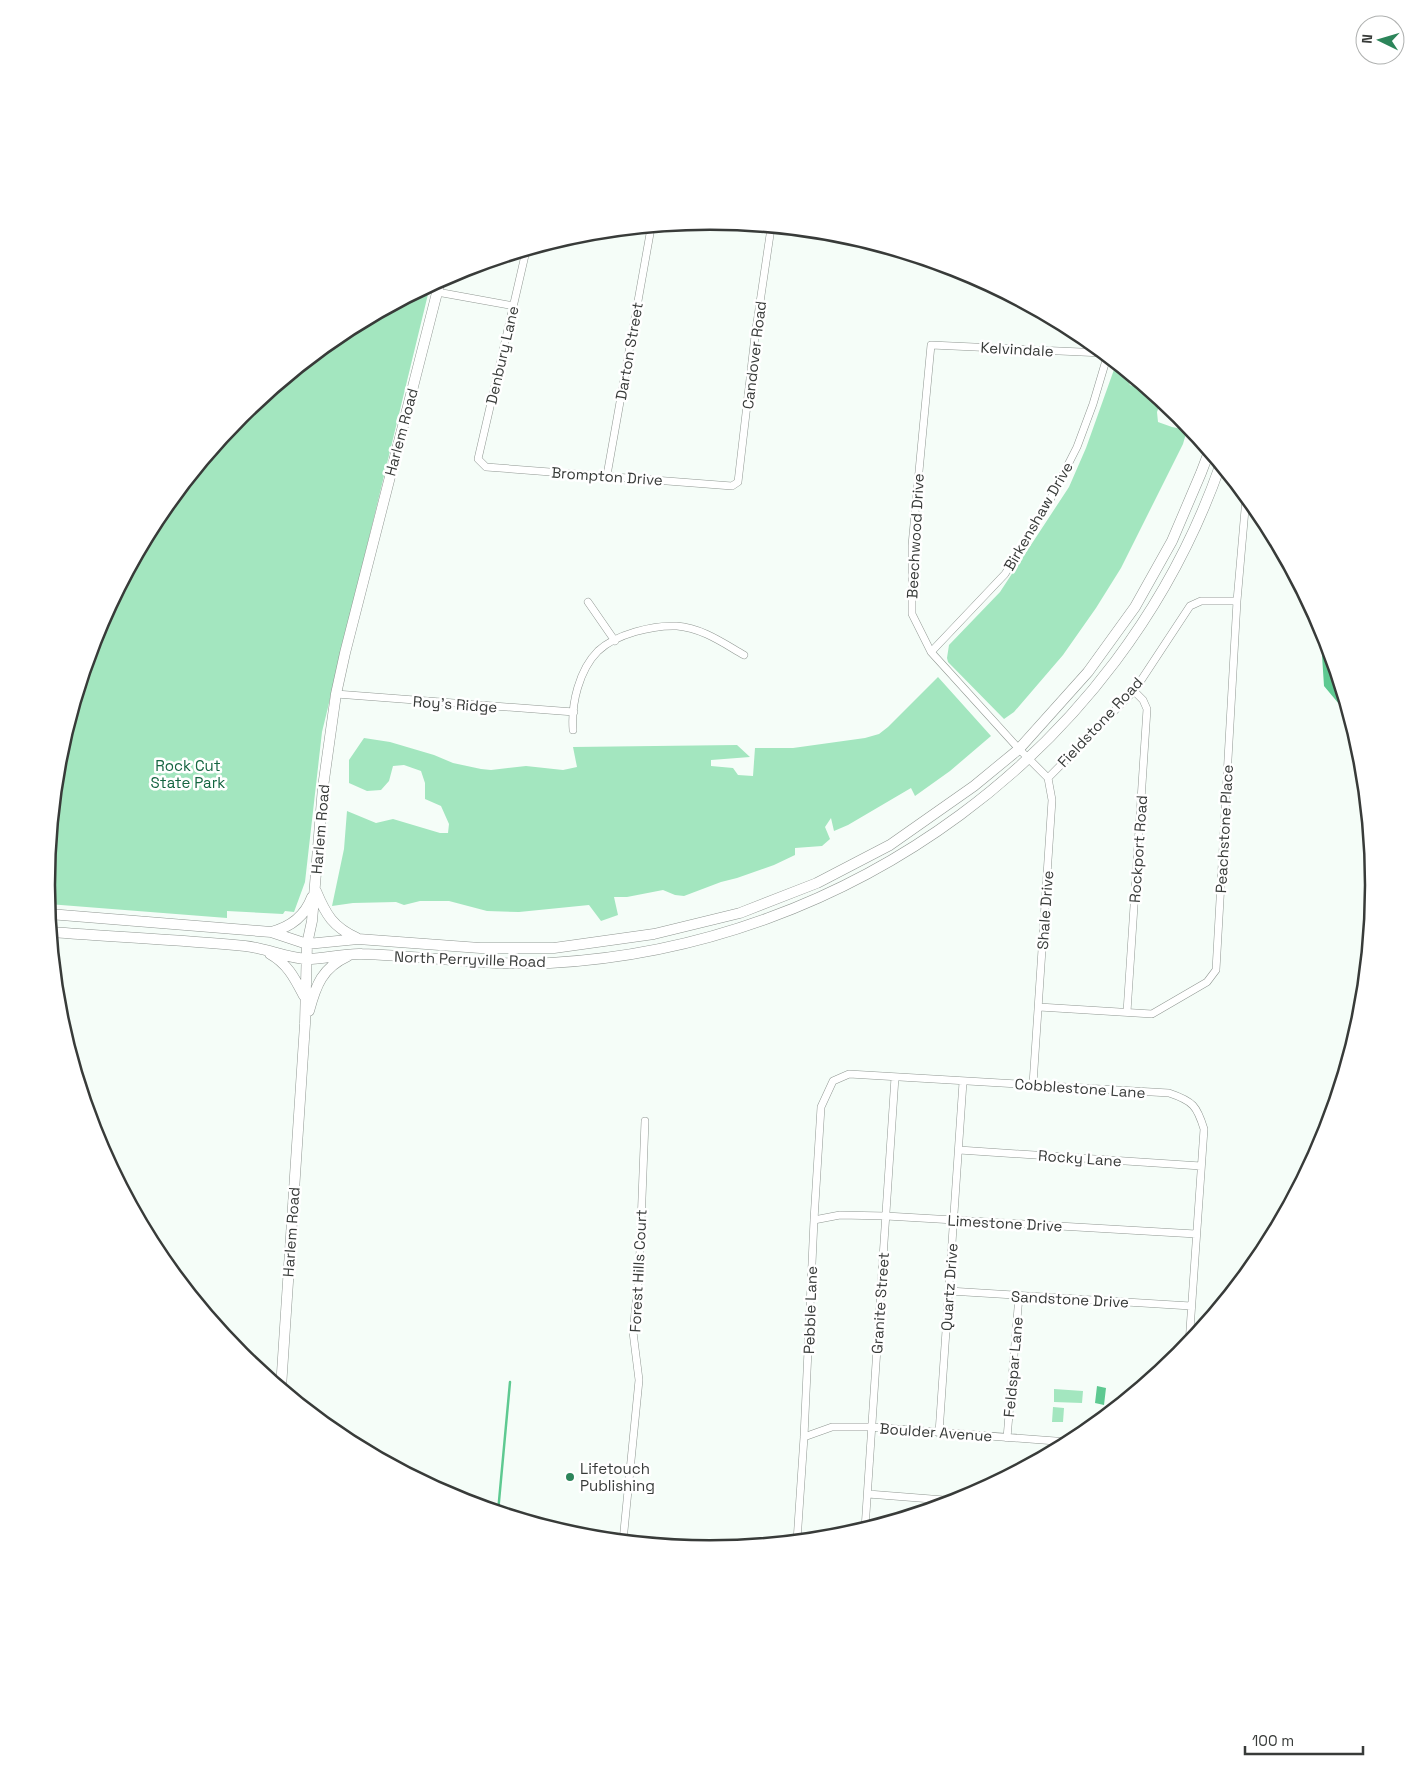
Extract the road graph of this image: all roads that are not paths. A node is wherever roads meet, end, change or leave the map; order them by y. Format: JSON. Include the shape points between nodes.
{"nodes":[{"id":1,"x":651,"y":234,"type":"edge"},
{"id":2,"x":770,"y":234,"type":"edge"},
{"id":3,"x":525,"y":258,"type":"edge"},
{"id":4,"x":437,"y":292,"type":"joint"},
{"id":5,"x":514,"y":306,"type":"junction"},
{"id":6,"x":931,"y":346,"type":"joint"},
{"id":7,"x":1090,"y":352,"type":"edge"},
{"id":8,"x":1105,"y":363,"type":"edge"},
{"id":9,"x":1207,"y":459,"type":"edge"},
{"id":10,"x":478,"y":460,"type":"joint"},
{"id":11,"x":1218,"y":472,"type":"edge"},
{"id":12,"x":608,"y":475,"type":"junction"},
{"id":13,"x":738,"y":482,"type":"joint"},
{"id":14,"x":1245,"y":508,"type":"edge"},
{"id":15,"x":1237,"y":601,"type":"junction"},
{"id":16,"x":588,"y":602,"type":"dead end"},
{"id":17,"x":615,"y":641,"type":"junction"},
{"id":18,"x":931,"y":652,"type":"junction"},
{"id":19,"x":744,"y":655,"type":"dead end"},
{"id":20,"x":1134,"y":691,"type":"junction"},
{"id":21,"x":336,"y":694,"type":"junction"},
{"id":22,"x":574,"y":712,"type":"junction"},
{"id":23,"x":573,"y":730,"type":"dead end"},
{"id":24,"x":1019,"y":749,"type":"junction"},
{"id":25,"x":1029,"y":758,"type":"junction"},
{"id":26,"x":1048,"y":778,"type":"junction"},
{"id":27,"x":315,"y":889,"type":"junction"},
{"id":28,"x":56,"y":915,"type":"edge"},
{"id":29,"x":57,"y":932,"type":"edge"},
{"id":30,"x":271,"y":932,"type":"junction"},
{"id":31,"x":358,"y":939,"type":"junction"},
{"id":32,"x":306,"y":944,"type":"junction"},
{"id":33,"x":251,"y":946,"type":"junction"},
{"id":34,"x":358,"y":954,"type":"junction"},
{"id":35,"x":305,"y":959,"type":"junction"},
{"id":36,"x":1039,"y":1007,"type":"junction"},
{"id":37,"x":1128,"y":1012,"type":"junction"},
{"id":38,"x":305,"y":1024,"type":"junction"},
{"id":39,"x":895,"y":1077,"type":"junction"},
{"id":40,"x":833,"y":1082,"type":"joint"},
{"id":41,"x":963,"y":1082,"type":"junction"},
{"id":42,"x":1034,"y":1084,"type":"junction"},
{"id":43,"x":645,"y":1121,"type":"dead end"},
{"id":44,"x":958,"y":1150,"type":"junction"},
{"id":45,"x":1201,"y":1166,"type":"junction"},
{"id":46,"x":886,"y":1216,"type":"junction"},
{"id":47,"x":814,"y":1220,"type":"junction"},
{"id":48,"x":954,"y":1220,"type":"junction"},
{"id":49,"x":1196,"y":1234,"type":"junction"},
{"id":50,"x":949,"y":1291,"type":"junction"},
{"id":51,"x":1019,"y":1296,"type":"junction"},
{"id":52,"x":1191,"y":1306,"type":"junction"},
{"id":53,"x":1190,"y":1331,"type":"edge"},
{"id":54,"x":281,"y":1381,"type":"edge"},
{"id":55,"x":872,"y":1428,"type":"junction"},
{"id":56,"x":939,"y":1433,"type":"junction"},
{"id":57,"x":804,"y":1437,"type":"junction"},
{"id":58,"x":1007,"y":1438,"type":"junction"},
{"id":59,"x":1056,"y":1441,"type":"edge"},
{"id":60,"x":868,"y":1494,"type":"junction"},
{"id":61,"x":938,"y":1500,"type":"edge"},
{"id":62,"x":866,"y":1521,"type":"edge"},
{"id":63,"x":624,"y":1535,"type":"edge"},
{"id":64,"x":797,"y":1535,"type":"edge"}],
"edges":[{"from":1,"to":12,"type":"street","name":"Darton Street"},
{"from":2,"to":13,"type":"street","name":"Candover Road"},
{"from":3,"to":5,"type":"street","name":"Denbury Lane"},
{"from":4,"to":5,"type":"street"},
{"from":4,"to":21,"type":"main road","name":"Harlem Road"},
{"from":5,"to":10,"type":"street","name":"Denbury Lane"},
{"from":6,"to":7,"type":"street","name":"Kelvindale"},
{"from":6,"to":18,"type":"street","name":"Beechwood Drive","via":[[912,545],[912,614]]},
{"from":8,"to":18,"type":"street","name":"Birkenshaw Drive","via":[[1077,447],[1047,506],[1005,574]]},
{"from":9,"to":24,"type":"main road","name":"North Perryville Road","via":[[1172,541],[1135,607],[1088,672]]},
{"from":10,"to":12,"type":"street","name":"Brompton Drive","via":[[486,467]]},
{"from":11,"to":25,"type":"main road","name":"North Perryville Road","via":[[1184,551],[1161,593],[1096,687]]},
{"from":12,"to":13,"type":"street","name":"Brompton Drive","via":[[732,486]]},
{"from":14,"to":15,"type":"street","name":"Peachstone Place"},
{"from":15,"to":20,"type":"street","name":"Fieldstone Road","via":[[1200,600],[1190,606]]},
{"from":15,"to":37,"type":"street","name":"Peachstone Place","via":[[1216,970],[1207,982],[1152,1014]]},
{"from":16,"to":17,"type":"street"},
{"from":17,"to":19,"type":"street","via":[[631,632],[678,626],[712,636]]},
{"from":17,"to":22,"type":"street","via":[[599,650],[587,666],[578,685]]},
{"from":18,"to":24,"type":"street","name":"Beechwood Drive"},
{"from":20,"to":26,"type":"street","name":"Fieldstone Road"},
{"from":20,"to":37,"type":"street","name":"Rockport Road","via":[[1147,709]]},
{"from":21,"to":22,"type":"street","name":"Roy's Ridge"},
{"from":21,"to":27,"type":"main road","name":"Harlem Road","via":[[323,788]]},
{"from":22,"to":23,"type":"street"},
{"from":24,"to":25,"type":"street"},
{"from":24,"to":31,"type":"main road","name":"North Perryville Road","via":[[974,786],[890,845],[816,882],[740,913],[654,934],[554,948],[480,948]]},
{"from":25,"to":26,"type":"street"},
{"from":25,"to":34,"type":"main road","name":"North Perryville Road","via":[[933,835],[884,865],[801,906],[730,931],[639,953],[550,963]]},
{"from":26,"to":36,"type":"street","name":"Shale Drive","via":[[1052,800]]},
{"from":27,"to":30,"type":"main road","via":[[300,918]]},
{"from":27,"to":31,"type":"main road","via":[[330,920],[343,932]]},
{"from":27,"to":32,"type":"main road","name":"Harlem Road"},
{"from":28,"to":30,"type":"main road","name":"North Perryville Road"},
{"from":29,"to":33,"type":"main road","name":"North Perryville Road"},
{"from":30,"to":32,"type":"main road","name":"North Perryville Road"},
{"from":31,"to":32,"type":"main road","name":"North Perryville Road"},
{"from":32,"to":35,"type":"main road","name":"Harlem Road"},
{"from":33,"to":35,"type":"main road","name":"North Perryville Road"},
{"from":33,"to":38,"type":"main road","via":[[268,952],[288,968],[304,998]]},
{"from":34,"to":35,"type":"main road","name":"North Perryville Road"},
{"from":34,"to":38,"type":"main road","via":[[340,960],[321,978]]},
{"from":35,"to":38,"type":"main road","name":"Harlem Road"},
{"from":36,"to":37,"type":"street","name":"Peachstone Place"},
{"from":36,"to":42,"type":"street","name":"Shale Drive"},
{"from":38,"to":54,"type":"main road","name":"Harlem Road"},
{"from":39,"to":40,"type":"street","name":"Cobblestone Lane","via":[[849,1074]]},
{"from":39,"to":41,"type":"street","name":"Cobblestone Lane"},
{"from":39,"to":46,"type":"street","name":"Granite Street"},
{"from":40,"to":47,"type":"street","name":"Pebble Lane","via":[[821,1107]]},
{"from":41,"to":42,"type":"street","name":"Cobblestone Lane"},
{"from":41,"to":44,"type":"street","name":"Quartz Drive"},
{"from":42,"to":45,"type":"street","name":"Cobblestone Lane","via":[[1169,1093],[1186,1099],[1199,1112],[1204,1129]]},
{"from":43,"to":63,"type":"street","name":"Forest Hills Court","via":[[639,1275],[633,1332],[639,1380]]},
{"from":44,"to":45,"type":"street","name":"Rocky Lane"},
{"from":44,"to":48,"type":"street","name":"Quartz Drive"},
{"from":45,"to":49,"type":"street","name":"Cobblestone Lane"},
{"from":46,"to":47,"type":"street","name":"Limestone Drive","via":[[840,1215]]},
{"from":46,"to":48,"type":"street","name":"Limestone Drive"},
{"from":46,"to":55,"type":"street","name":"Granite Street"},
{"from":47,"to":57,"type":"street","name":"Pebble Lane"},
{"from":48,"to":49,"type":"street","name":"Limestone Drive"},
{"from":48,"to":50,"type":"street","name":"Quartz Drive"},
{"from":49,"to":52,"type":"street","name":"Cobblestone Lane"},
{"from":50,"to":51,"type":"street","name":"Sandstone Drive"},
{"from":50,"to":56,"type":"street","name":"Quartz Drive"},
{"from":51,"to":52,"type":"street","name":"Sandstone Drive"},
{"from":51,"to":58,"type":"street","name":"Feldspar Lane"},
{"from":52,"to":53,"type":"street","name":"Cobblestone Lane"},
{"from":55,"to":56,"type":"street","name":"Boulder Avenue"},
{"from":55,"to":57,"type":"street","name":"Boulder Avenue","via":[[832,1427]]},
{"from":55,"to":60,"type":"street","name":"Granite Street"},
{"from":56,"to":58,"type":"street","name":"Boulder Avenue"},
{"from":57,"to":64,"type":"street","name":"Pebble Lane"},
{"from":58,"to":59,"type":"street","name":"Boulder Avenue"},
{"from":60,"to":61,"type":"street"},
{"from":60,"to":62,"type":"street","name":"Granite Street"}]}
